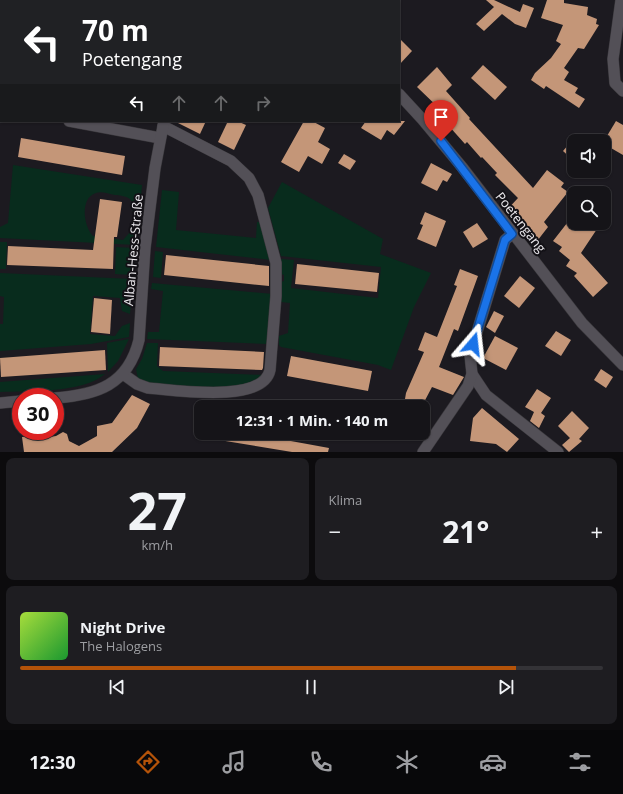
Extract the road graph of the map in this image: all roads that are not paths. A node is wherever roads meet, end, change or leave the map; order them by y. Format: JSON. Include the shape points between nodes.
{"nodes":[{"id":1,"x":621,"y":0,"type":"edge"},
{"id":2,"x":623,"y":91,"type":"edge"},
{"id":3,"x":400,"y":95,"type":"edge"},
{"id":4,"x":74,"y":122,"type":"edge"},
{"id":5,"x":164,"y":124,"type":"edge"},
{"id":6,"x":160,"y":138,"type":"junction"},
{"id":7,"x":512,"y":234,"type":"junction"},
{"id":8,"x":623,"y":364,"type":"edge"},
{"id":9,"x":123,"y":374,"type":"junction"},
{"id":10,"x":472,"y":374,"type":"junction"},
{"id":11,"x":64,"y":397,"type":"edge"},
{"id":12,"x":12,"y":402,"type":"edge"},
{"id":13,"x":0,"y":403,"type":"edge"},
{"id":14,"x":423,"y":452,"type":"edge"},
{"id":15,"x":558,"y":452,"type":"edge"}],
"edges":[{"from":1,"to":2,"type":"street","via":[[613,59],[615,83]]},
{"from":3,"to":7,"type":"street","name":"Poetengang","via":[[449,151]]},
{"from":4,"to":6,"type":"street"},
{"from":5,"to":6,"type":"street","name":"Alban-Hess-Straße"},
{"from":5,"to":9,"type":"street","name":"Alban-Hess-Straße","via":[[231,161],[249,178],[258,195],[276,263],[270,370],[268,377],[261,384],[229,393],[148,388]]},
{"from":6,"to":9,"type":"street","name":"Alban-Hess-Straße","via":[[145,248],[139,340]]},
{"from":7,"to":8,"type":"street","name":"Poetengang","via":[[582,323]]},
{"from":7,"to":10,"type":"street","via":[[505,240],[470,355]]},
{"from":9,"to":11,"type":"street","name":"Alban-Hess-Straße","via":[[107,386],[93,392]]},
{"from":10,"to":14,"type":"street","via":[[468,386]]},
{"from":10,"to":15,"type":"street","via":[[486,395]]},
{"from":12,"to":13,"type":"street"}]}
